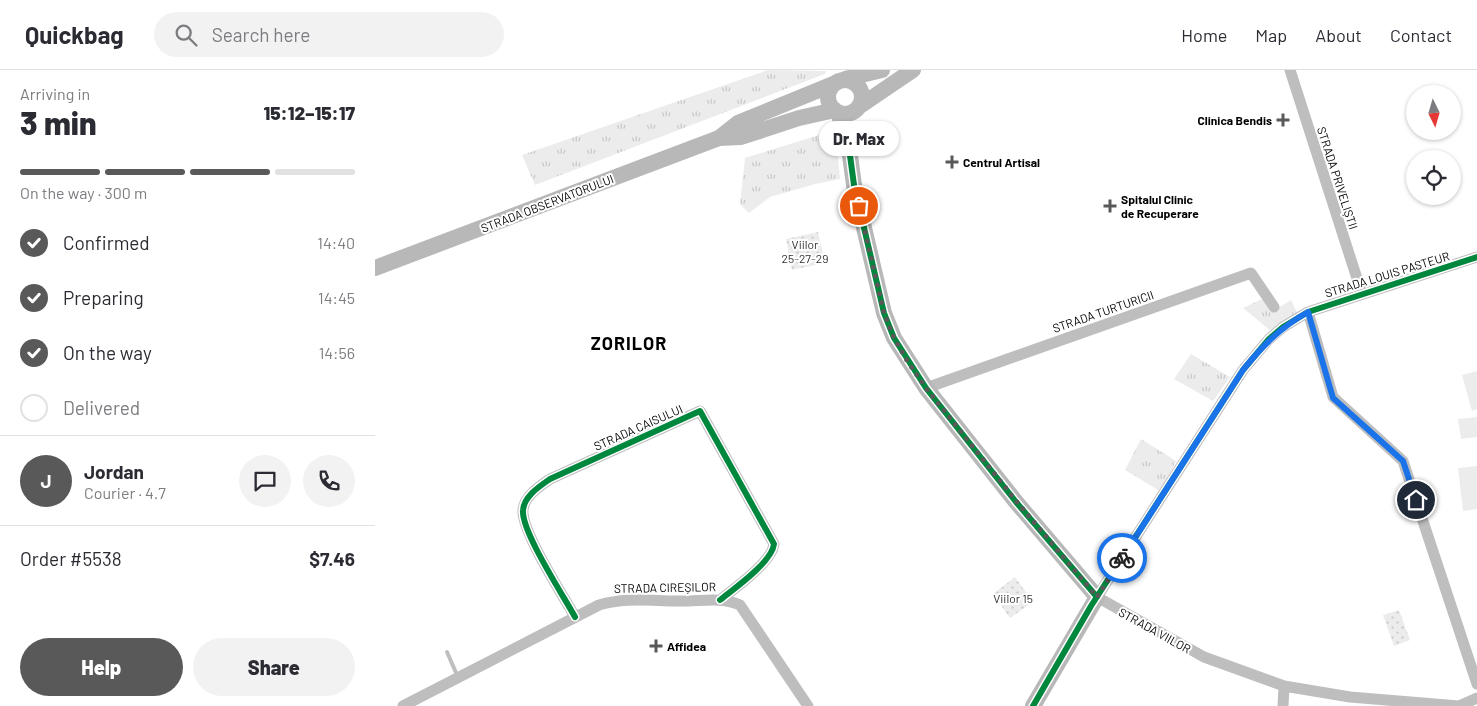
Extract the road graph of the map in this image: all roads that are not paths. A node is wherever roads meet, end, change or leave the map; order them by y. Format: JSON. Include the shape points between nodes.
{"nodes":[{"id":1,"x":882,"y":70,"type":"edge"},
{"id":2,"x":913,"y":70,"type":"edge"},
{"id":3,"x":1290,"y":70,"type":"edge"},
{"id":4,"x":840,"y":78,"type":"edge"},
{"id":5,"x":858,"y":108,"type":"junction"},
{"id":6,"x":836,"y":111,"type":"junction"},
{"id":7,"x":817,"y":114,"type":"junction"},
{"id":8,"x":844,"y":131,"type":"junction"},
{"id":9,"x":719,"y":138,"type":"junction"},
{"id":10,"x":849,"y":148,"type":"junction"},
{"id":11,"x":1477,"y":257,"type":"edge"},
{"id":12,"x":375,"y":268,"type":"edge"},
{"id":13,"x":1361,"y":294,"type":"junction"},
{"id":14,"x":1274,"y":306,"type":"dead end"},
{"id":15,"x":1308,"y":312,"type":"junction"},
{"id":16,"x":926,"y":388,"type":"junction"},
{"id":17,"x":1097,"y":597,"type":"junction"},
{"id":18,"x":720,"y":600,"type":"junction"},
{"id":19,"x":575,"y":617,"type":"junction"},
{"id":20,"x":1477,"y":684,"type":"edge"},
{"id":21,"x":1284,"y":686,"type":"junction"},
{"id":22,"x":1477,"y":698,"type":"edge"},
{"id":23,"x":403,"y":706,"type":"edge"},
{"id":24,"x":808,"y":706,"type":"edge"},
{"id":25,"x":1033,"y":706,"type":"edge"},
{"id":26,"x":1283,"y":706,"type":"edge"},
{"id":27,"x":1459,"y":706,"type":"edge"}],
"edges":[{"from":1,"to":4,"type":"main road","name":"STRADA OBSERVATORULUI"},
{"from":2,"to":5,"type":"main road"},
{"from":3,"to":13,"type":"street","name":"STRADA PRIVELIȘTII"},
{"from":4,"to":5,"type":"main road","via":[[855,82],[862,91]]},
{"from":4,"to":6,"type":"main road","via":[[828,96]]},
{"from":4,"to":9,"type":"main road","name":"STRADA OBSERVATORULUI","via":[[738,123]]},
{"from":5,"to":6,"type":"main road","via":[[849,114]]},
{"from":5,"to":10,"type":"main road","name":"STRADA VIILOR","via":[[851,121]]},
{"from":6,"to":7,"type":"main road","name":"STRADA OBSERVATORULUI"},
{"from":6,"to":8,"type":"main road","name":"STRADA VIILOR"},
{"from":7,"to":8,"type":"main road","via":[[832,120]]},
{"from":7,"to":9,"type":"main road","name":"STRADA OBSERVATORULUI","via":[[741,137]]},
{"from":8,"to":10,"type":"main road","name":"STRADA VIILOR"},
{"from":9,"to":12,"type":"main road","name":"STRADA OBSERVATORULUI"},
{"from":10,"to":16,"type":"main road","name":"STRADA VIILOR","via":[[854,185],[884,313],[894,338]]},
{"from":11,"to":13,"type":"street","name":"STRADA LOUIS PASTEUR"},
{"from":13,"to":15,"type":"street","name":"STRADA LOUIS PASTEUR"},
{"from":14,"to":16,"type":"street","name":"STRADA TURTURICII","via":[[1251,273]]},
{"from":15,"to":17,"type":"street","name":"STRADA LOUIS PASTEUR","via":[[1269,339],[1243,370]]},
{"from":15,"to":20,"type":"street","via":[[1333,398],[1403,461]]},
{"from":16,"to":17,"type":"main road","name":"STRADA VIILOR"},
{"from":17,"to":21,"type":"street","name":"STRADA VIILOR","via":[[1204,657]]},
{"from":17,"to":25,"type":"main road","name":"STRADA LOUIS PASTEUR"},
{"from":18,"to":19,"type":"street","name":"STRADA CIREȘILOR","via":[[619,600],[599,605]]},
{"from":18,"to":19,"type":"street","name":"STRADA CAISULUI","via":[[770,555],[774,544],[700,411],[550,479],[527,500],[523,508],[525,527]]},
{"from":18,"to":24,"type":"street","name":"STRADA CIREȘILOR","via":[[733,602],[744,609]]},
{"from":19,"to":23,"type":"street","name":"STRADA CIREȘILOR"},
{"from":21,"to":26,"type":"street"},
{"from":21,"to":27,"type":"street","name":"STRADA VIILOR","via":[[1350,697]]},
{"from":22,"to":27,"type":"street"}]}
